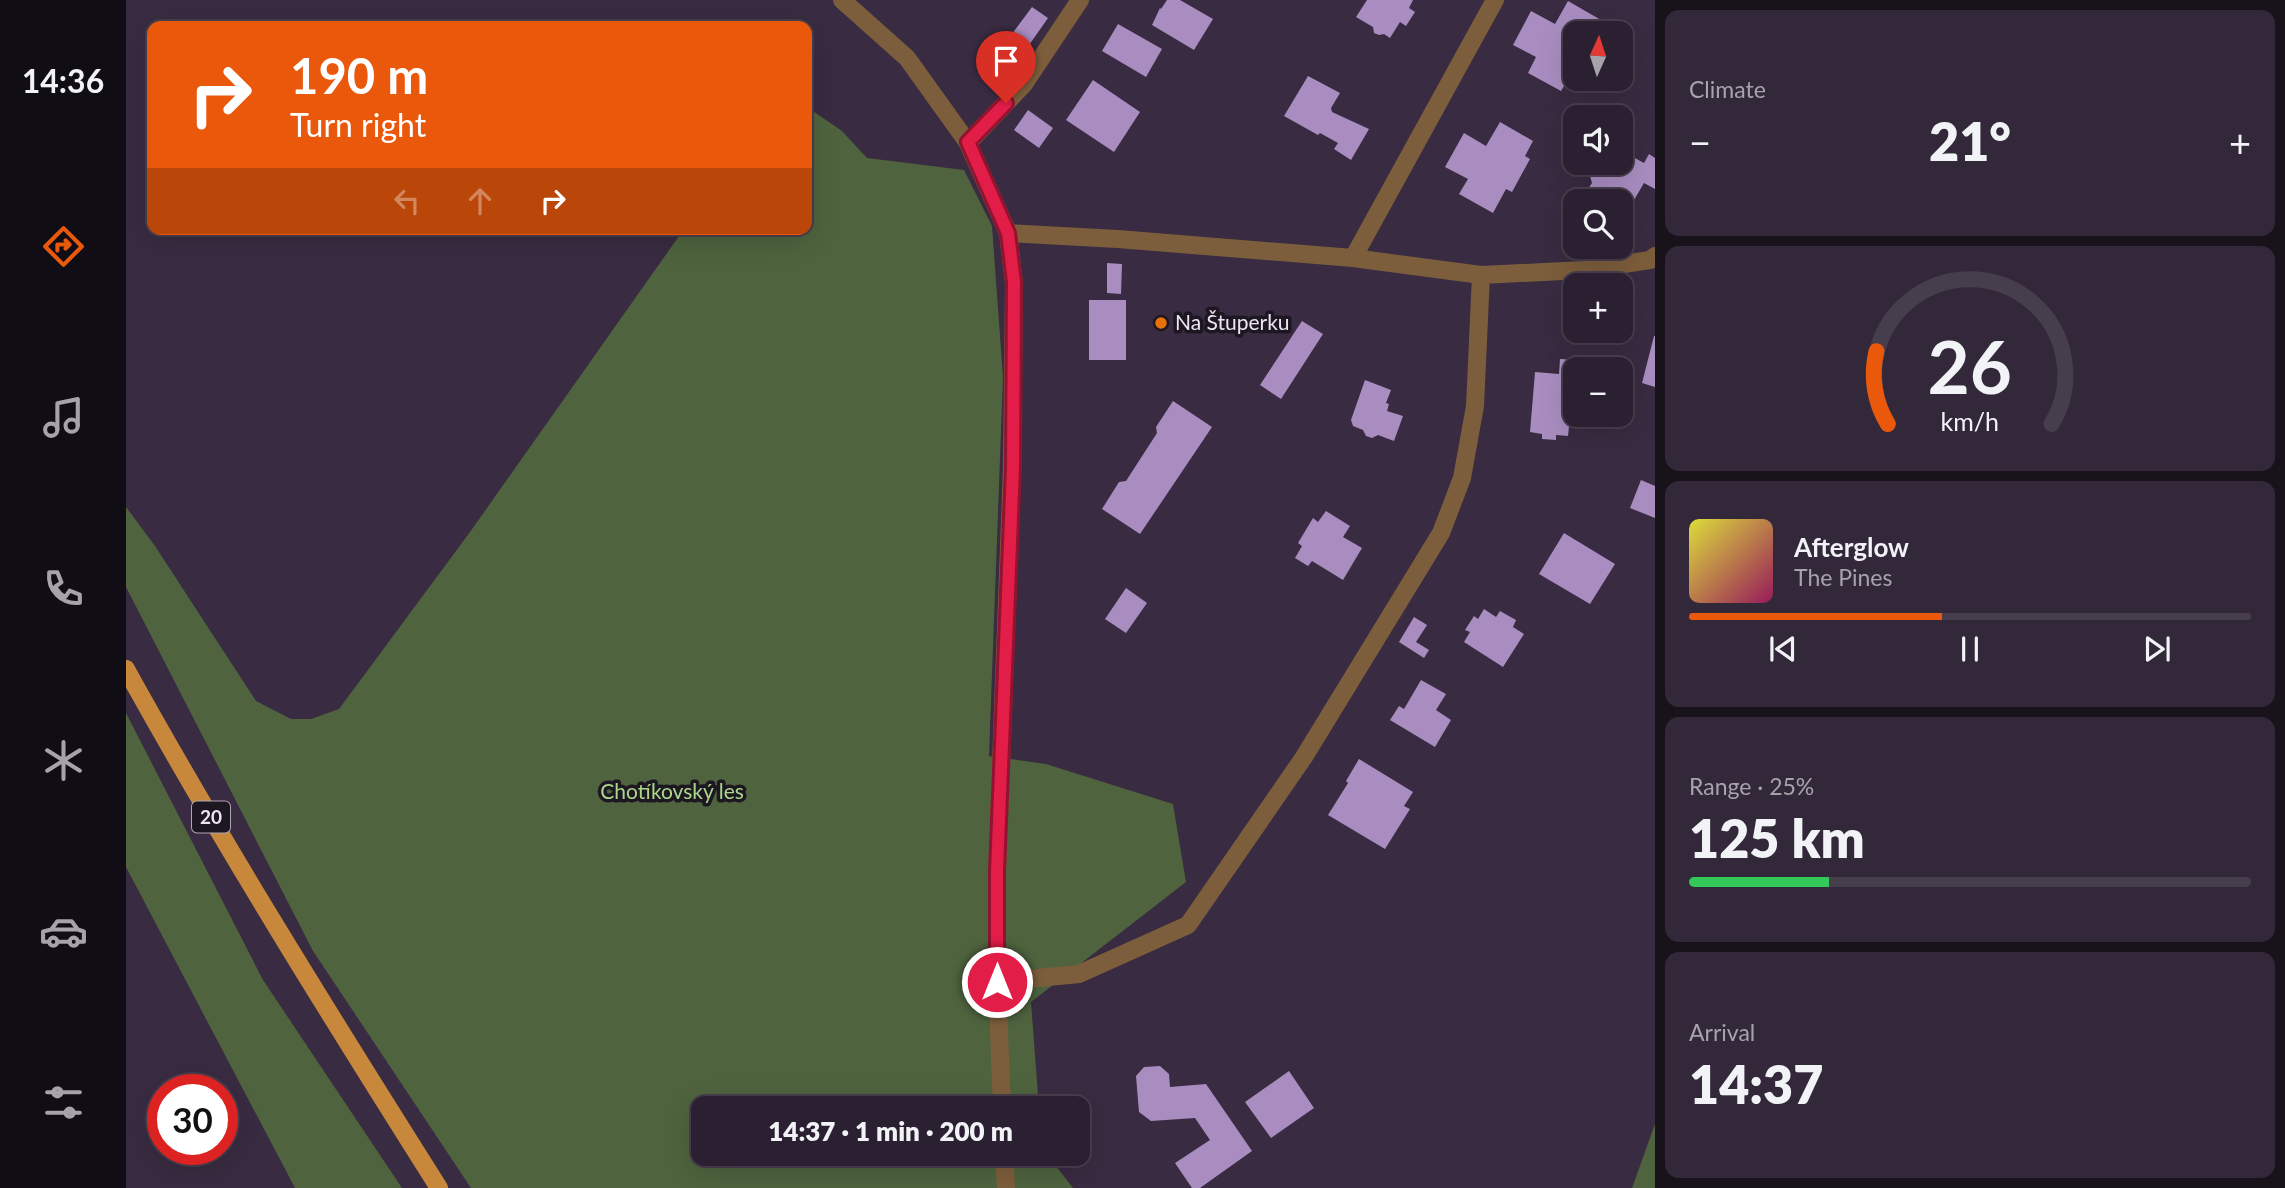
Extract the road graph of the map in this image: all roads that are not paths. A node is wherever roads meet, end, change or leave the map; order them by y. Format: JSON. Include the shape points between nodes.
{"nodes":[{"id":1,"x":842,"y":0,"type":"edge"},
{"id":2,"x":1080,"y":0,"type":"edge"},
{"id":3,"x":1495,"y":0,"type":"edge"},
{"id":4,"x":968,"y":142,"type":"junction"},
{"id":5,"x":1008,"y":233,"type":"junction"},
{"id":6,"x":1655,"y":256,"type":"edge"},
{"id":7,"x":1353,"y":258,"type":"junction"},
{"id":8,"x":1480,"y":275,"type":"junction"},
{"id":9,"x":126,"y":669,"type":"edge"},
{"id":10,"x":997,"y":982,"type":"junction"},
{"id":11,"x":1002,"y":1096,"type":"edge"},
{"id":12,"x":1005,"y":1166,"type":"edge"},
{"id":13,"x":439,"y":1188,"type":"edge"},
{"id":14,"x":1006,"y":1188,"type":"edge"}],
"edges":[{"from":1,"to":4,"type":"street","via":[[906,58]]},
{"from":2,"to":4,"type":"street","via":[[1024,84]]},
{"from":3,"to":7,"type":"street"},
{"from":4,"to":5,"type":"street"},
{"from":5,"to":7,"type":"street"},
{"from":5,"to":10,"type":"street","via":[[1014,282],[1013,467]]},
{"from":6,"to":8,"type":"street","via":[[1584,270]]},
{"from":7,"to":8,"type":"street"},
{"from":8,"to":10,"type":"street","via":[[1475,405],[1462,478],[1441,533],[1281,791],[1188,925],[1079,974]]},
{"from":9,"to":13,"type":"main road","number":"20","via":[[297,964]]},
{"from":10,"to":11,"type":"street"},
{"from":12,"to":14,"type":"street"}]}
